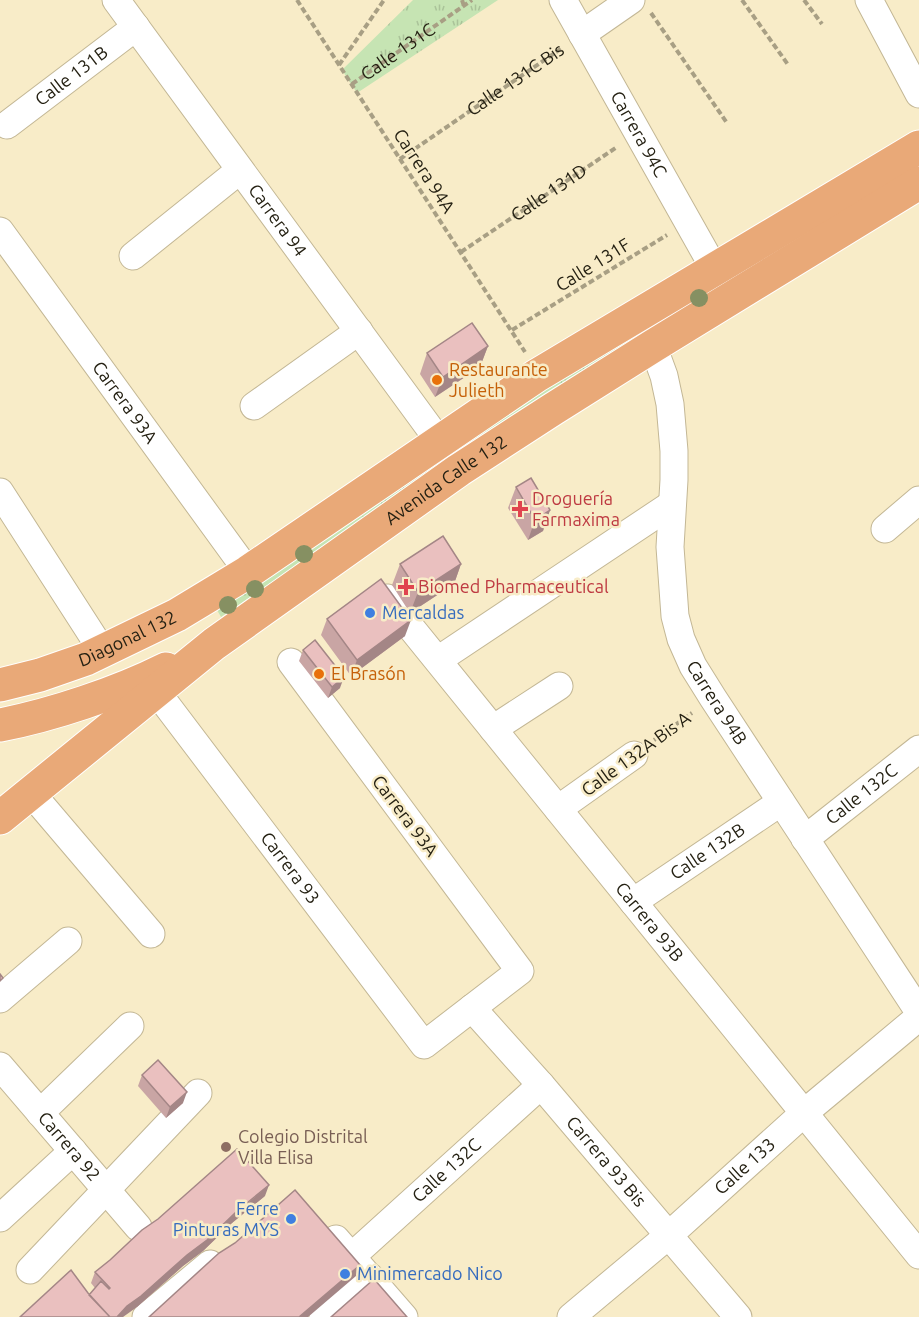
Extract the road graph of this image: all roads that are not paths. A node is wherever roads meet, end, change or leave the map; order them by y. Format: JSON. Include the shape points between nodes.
{"nodes":[{"id":1,"x":116,"y":0,"type":"edge"},
{"id":2,"x":563,"y":0,"type":"edge"},
{"id":3,"x":869,"y":0,"type":"edge"},
{"id":4,"x":640,"y":5,"type":"edge"},
{"id":5,"x":136,"y":27,"type":"junction"},
{"id":6,"x":582,"y":34,"type":"junction"},
{"id":7,"x":919,"y":94,"type":"edge"},
{"id":8,"x":8,"y":125,"type":"dead end"},
{"id":9,"x":919,"y":147,"type":"edge"},
{"id":10,"x":240,"y":170,"type":"junction"},
{"id":11,"x":919,"y":183,"type":"edge"},
{"id":12,"x":0,"y":231,"type":"edge"},
{"id":13,"x":133,"y":256,"type":"dead end"},
{"id":14,"x":715,"y":270,"type":"junction"},
{"id":15,"x":358,"y":331,"type":"junction"},
{"id":16,"x":653,"y":346,"type":"junction"},
{"id":17,"x":254,"y":406,"type":"dead end"},
{"id":18,"x":439,"y":441,"type":"junction"},
{"id":19,"x":0,"y":492,"type":"edge"},
{"id":20,"x":919,"y":500,"type":"edge"},
{"id":21,"x":672,"y":504,"type":"junction"},
{"id":22,"x":885,"y":529,"type":"dead end"},
{"id":23,"x":248,"y":572,"type":"junction"},
{"id":24,"x":381,"y":590,"type":"edge"},
{"id":25,"x":214,"y":644,"type":"junction"},
{"id":26,"x":103,"y":652,"type":"junction"},
{"id":27,"x":438,"y":660,"type":"junction"},
{"id":28,"x":291,"y":662,"type":"dead end"},
{"id":29,"x":0,"y":685,"type":"edge"},
{"id":30,"x":559,"y":686,"type":"dead end"},
{"id":31,"x":156,"y":691,"type":"junction"},
{"id":32,"x":0,"y":725,"type":"edge"},
{"id":33,"x":493,"y":729,"type":"junction"},
{"id":34,"x":919,"y":749,"type":"edge"},
{"id":35,"x":634,"y":755,"type":"road end"},
{"id":36,"x":31,"y":793,"type":"junction"},
{"id":37,"x":781,"y":802,"type":"junction"},
{"id":38,"x":558,"y":809,"type":"junction"},
{"id":39,"x":0,"y":818,"type":"edge"},
{"id":40,"x":805,"y":839,"type":"junction"},
{"id":41,"x":633,"y":902,"type":"junction"},
{"id":42,"x":151,"y":934,"type":"dead end"},
{"id":43,"x":68,"y":941,"type":"dead end"},
{"id":44,"x":0,"y":999,"type":"edge"},
{"id":45,"x":472,"y":1008,"type":"junction"},
{"id":46,"x":919,"y":1015,"type":"edge"},
{"id":47,"x":130,"y":1026,"type":"dead end"},
{"id":48,"x":0,"y":1066,"type":"edge"},
{"id":49,"x":541,"y":1085,"type":"junction"},
{"id":50,"x":198,"y":1093,"type":"dead end"},
{"id":51,"x":40,"y":1113,"type":"junction"},
{"id":52,"x":804,"y":1113,"type":"junction"},
{"id":53,"x":73,"y":1151,"type":"junction"},
{"id":54,"x":106,"y":1189,"type":"junction"},
{"id":55,"x":0,"y":1218,"type":"edge"},
{"id":56,"x":323,"y":1225,"type":"edge"},
{"id":57,"x":138,"y":1227,"type":"dead end"},
{"id":58,"x":669,"y":1235,"type":"junction"},
{"id":59,"x":225,"y":1251,"type":"edge"},
{"id":60,"x":919,"y":1255,"type":"edge"},
{"id":61,"x":351,"y":1257,"type":"junction"},
{"id":62,"x":30,"y":1270,"type":"dead end"},
{"id":63,"x":370,"y":1277,"type":"junction"},
{"id":64,"x":146,"y":1317,"type":"edge"},
{"id":65,"x":323,"y":1317,"type":"edge"},
{"id":66,"x":404,"y":1317,"type":"edge"},
{"id":67,"x":571,"y":1317,"type":"edge"},
{"id":68,"x":738,"y":1317,"type":"edge"}],
"edges":[{"from":1,"to":5,"type":"street","name":"Carrera 94"},
{"from":2,"to":6,"type":"street","name":"Carrera 94C"},
{"from":3,"to":7,"type":"street"},
{"from":4,"to":6,"type":"street","name":"Calle 131C Bis"},
{"from":5,"to":8,"type":"street","name":"Calle 131B"},
{"from":5,"to":10,"type":"street","name":"Carrera 94"},
{"from":6,"to":14,"type":"street","name":"Carrera 94C"},
{"from":9,"to":14,"type":"main road","name":"Avenida Calle 132"},
{"from":10,"to":13,"type":"street"},
{"from":10,"to":15,"type":"street","name":"Carrera 94"},
{"from":11,"to":16,"type":"main road","name":"Avenida Calle 132"},
{"from":12,"to":23,"type":"street","name":"Carrera 93A"},
{"from":14,"to":18,"type":"main road","name":"Avenida Calle 132","via":[[536,376]]},
{"from":15,"to":17,"type":"street"},
{"from":15,"to":18,"type":"street","name":"Carrera 94"},
{"from":16,"to":21,"type":"street","name":"Carrera 94B","via":[[670,404],[674,451]]},
{"from":16,"to":25,"type":"main road","name":"Avenida Calle 132","via":[[459,470]]},
{"from":18,"to":23,"type":"main road","name":"Avenida Calle 132"},
{"from":19,"to":26,"type":"street"},
{"from":20,"to":22,"type":"street"},
{"from":21,"to":27,"type":"street"},
{"from":21,"to":37,"type":"street","name":"Carrera 94B","via":[[669,547],[681,639],[693,666]]},
{"from":23,"to":26,"type":"main road","name":"Diagonal 132","via":[[177,615]]},
{"from":24,"to":27,"type":"street","name":"Carrera 93B"},
{"from":25,"to":31,"type":"main road","name":"Avenida Calle 132"},
{"from":25,"to":32,"type":"main road","via":[[100,696]]},
{"from":26,"to":29,"type":"main road","name":"Diagonal 132"},
{"from":27,"to":33,"type":"street","name":"Carrera 93B"},
{"from":28,"to":45,"type":"street","name":"Carrera 93A","via":[[520,971]]},
{"from":30,"to":33,"type":"street"},
{"from":31,"to":36,"type":"main road","name":"Avenida Calle 132"},
{"from":31,"to":45,"type":"street","name":"Carrera 93","via":[[424,1046]]},
{"from":33,"to":38,"type":"street","name":"Carrera 93B"},
{"from":34,"to":40,"type":"street","name":"Calle 132C"},
{"from":35,"to":38,"type":"street","name":"Calle 132A Bis A"},
{"from":36,"to":39,"type":"main road","name":"Avenida Calle 132"},
{"from":36,"to":42,"type":"street"},
{"from":37,"to":40,"type":"street","name":"Carrera 94B"},
{"from":37,"to":41,"type":"street","name":"Calle 132B"},
{"from":38,"to":41,"type":"street","name":"Carrera 93B"},
{"from":40,"to":46,"type":"street","name":"Carrera 94B"},
{"from":41,"to":52,"type":"street","name":"Carrera 93B"},
{"from":43,"to":44,"type":"street"},
{"from":45,"to":49,"type":"street","name":"Carrera 93 Bis"},
{"from":46,"to":52,"type":"street","name":"Calle 133"},
{"from":47,"to":51,"type":"street"},
{"from":48,"to":51,"type":"street","name":"Carrera 92"},
{"from":49,"to":58,"type":"street","name":"Carrera 93 Bis"},
{"from":49,"to":61,"type":"street","name":"Calle 132C"},
{"from":50,"to":54,"type":"street"},
{"from":51,"to":53,"type":"street","name":"Carrera 92"},
{"from":52,"to":58,"type":"street","name":"Calle 133"},
{"from":52,"to":60,"type":"street","name":"Carrera 93B"},
{"from":53,"to":54,"type":"street","name":"Carrera 92"},
{"from":53,"to":55,"type":"street"},
{"from":54,"to":57,"type":"street","name":"Carrera 92"},
{"from":54,"to":62,"type":"street"},
{"from":56,"to":61,"type":"street"},
{"from":58,"to":67,"type":"street","name":"Calle 133"},
{"from":58,"to":68,"type":"street","name":"Carrera 93 Bis"},
{"from":59,"to":64,"type":"street"},
{"from":61,"to":63,"type":"street"},
{"from":63,"to":65,"type":"street"},
{"from":63,"to":66,"type":"street"}]}
